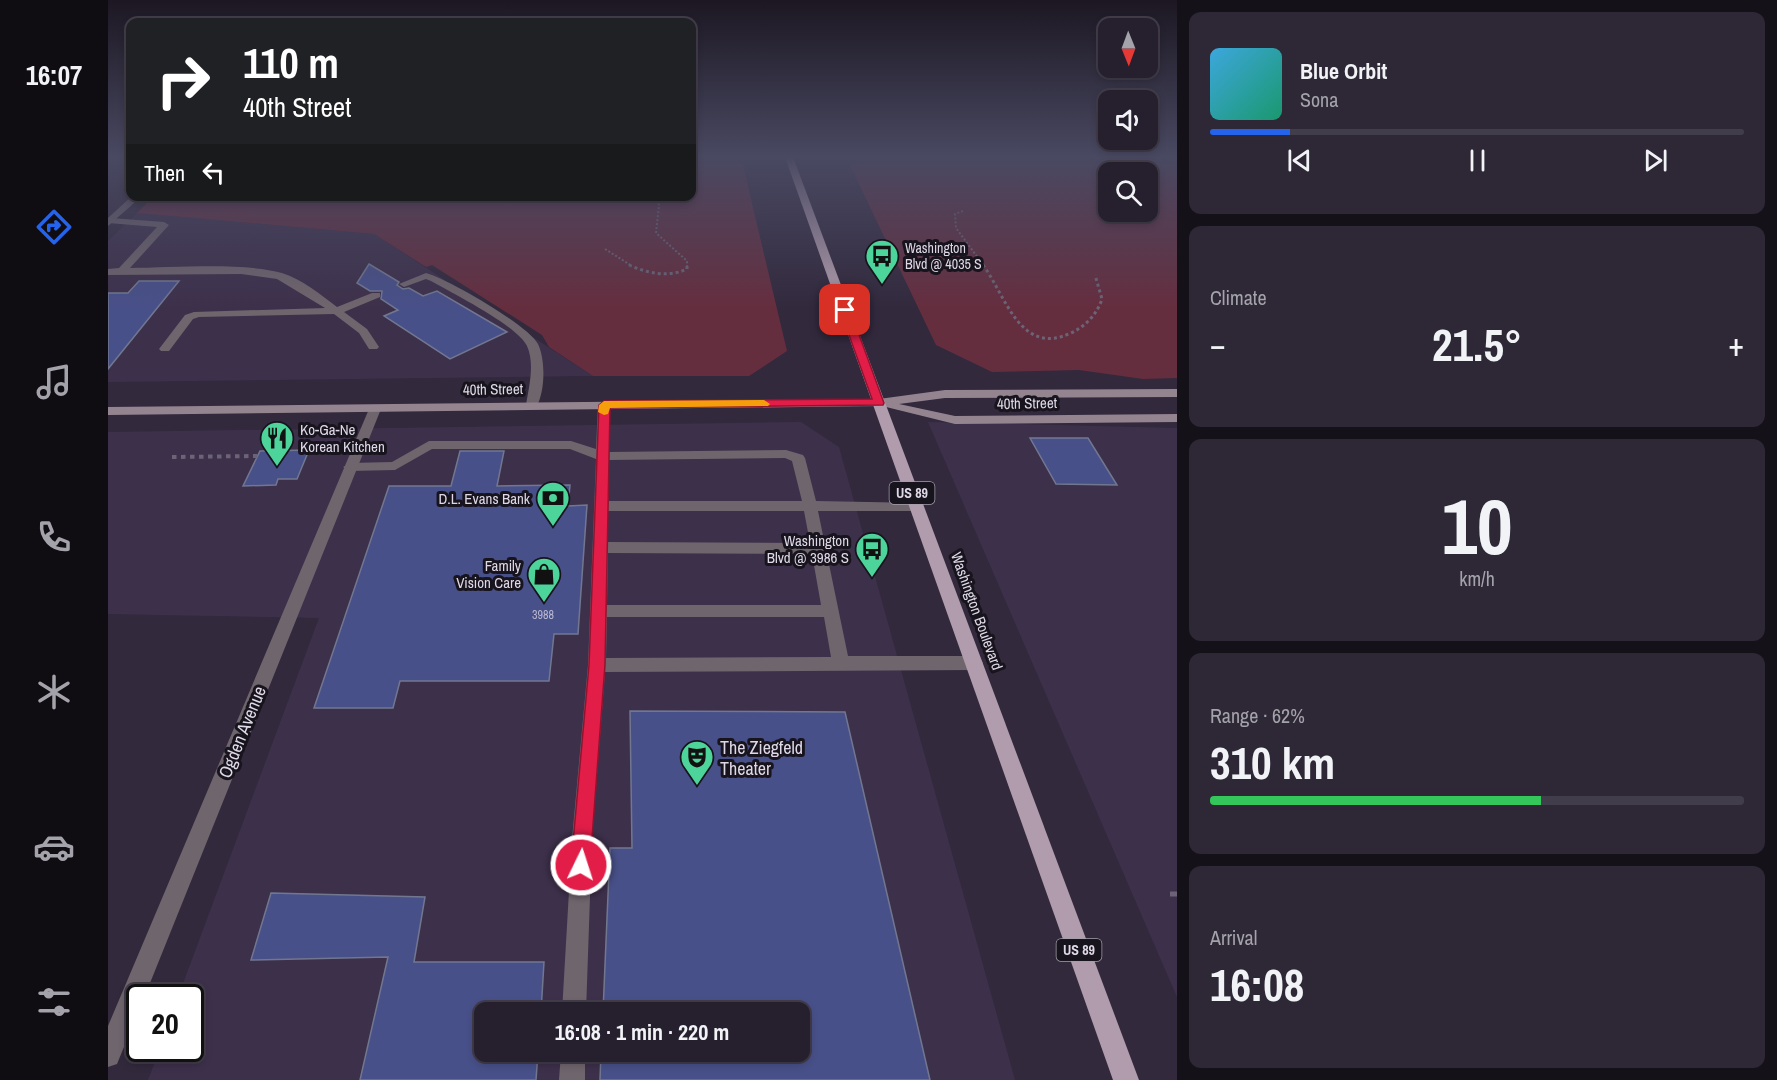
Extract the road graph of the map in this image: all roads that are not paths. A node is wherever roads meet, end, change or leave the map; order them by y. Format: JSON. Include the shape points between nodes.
{"nodes":[{"id":1,"x":126,"y":207,"type":"edge"},
{"id":2,"x":807,"y":207,"type":"edge"},
{"id":3,"x":110,"y":222,"type":"edge"},
{"id":4,"x":122,"y":271,"type":"junction"},
{"id":5,"x":108,"y":272,"type":"edge"},
{"id":6,"x":404,"y":284,"type":"dead end"},
{"id":7,"x":376,"y":295,"type":"dead end"},
{"id":8,"x":336,"y":311,"type":"junction"},
{"id":9,"x":373,"y":347,"type":"dead end"},
{"id":10,"x":165,"y":349,"type":"dead end"},
{"id":11,"x":1177,"y":393,"type":"edge"},
{"id":12,"x":879,"y":403,"type":"junction"},
{"id":13,"x":532,"y":405,"type":"junction"},
{"id":14,"x":604,"y":405,"type":"junction"},
{"id":15,"x":375,"y":409,"type":"junction"},
{"id":16,"x":108,"y":411,"type":"edge"},
{"id":17,"x":1177,"y":418,"type":"edge"},
{"id":18,"x":602,"y":456,"type":"junction"},
{"id":19,"x":350,"y":467,"type":"junction"},
{"id":20,"x":600,"y":506,"type":"junction"},
{"id":21,"x":810,"y":506,"type":"junction"},
{"id":22,"x":916,"y":506,"type":"junction"},
{"id":23,"x":600,"y":547,"type":"junction"},
{"id":24,"x":818,"y":549,"type":"junction"},
{"id":25,"x":830,"y":610,"type":"junction"},
{"id":26,"x":598,"y":611,"type":"junction"},
{"id":27,"x":974,"y":663,"type":"junction"},
{"id":28,"x":841,"y":664,"type":"junction"},
{"id":29,"x":597,"y":665,"type":"junction"},
{"id":30,"x":574,"y":1002,"type":"edge"},
{"id":31,"x":108,"y":1055,"type":"edge"},
{"id":32,"x":573,"y":1062,"type":"edge"},
{"id":33,"x":572,"y":1080,"type":"edge"},
{"id":34,"x":1126,"y":1080,"type":"edge"}],
"edges":[{"from":1,"to":3,"type":"street"},
{"from":2,"to":12,"type":"main road","name":"Washington Boulevard","number":"US 89"},
{"from":3,"to":4,"type":"street","via":[[164,225]]},
{"from":4,"to":5,"type":"street"},
{"from":4,"to":8,"type":"street","via":[[241,271],[280,276]]},
{"from":6,"to":13,"type":"street","via":[[426,276],[435,279],[518,329],[532,342],[538,373]]},
{"from":7,"to":8,"type":"street"},
{"from":8,"to":9,"type":"street","via":[[363,331]]},
{"from":8,"to":10,"type":"street","via":[[198,314],[189,317]]},
{"from":11,"to":12,"type":"main road","name":"40th Street","via":[[954,393]]},
{"from":12,"to":14,"type":"main road","name":"40th Street"},
{"from":12,"to":17,"type":"main road","name":"40th Street","via":[[955,420]]},
{"from":12,"to":22,"type":"main road","name":"Washington Boulevard","number":"US 89"},
{"from":13,"to":14,"type":"main road","name":"40th Street"},
{"from":13,"to":15,"type":"main road","name":"40th Street"},
{"from":14,"to":18,"type":"street"},
{"from":15,"to":16,"type":"main road","name":"40th Street"},
{"from":15,"to":19,"type":"street","name":"Ogden Avenue"},
{"from":18,"to":19,"type":"street","via":[[571,445],[429,445],[395,466]]},
{"from":18,"to":20,"type":"street"},
{"from":18,"to":21,"type":"street","via":[[786,454],[798,458]]},
{"from":19,"to":31,"type":"street","name":"Ogden Avenue"},
{"from":20,"to":21,"type":"street"},
{"from":20,"to":23,"type":"street"},
{"from":21,"to":22,"type":"street"},
{"from":21,"to":24,"type":"street"},
{"from":22,"to":27,"type":"main road","name":"Washington Boulevard","number":"US 89"},
{"from":23,"to":24,"type":"street"},
{"from":23,"to":26,"type":"street"},
{"from":24,"to":25,"type":"street"},
{"from":25,"to":26,"type":"street"},
{"from":25,"to":28,"type":"street"},
{"from":26,"to":29,"type":"street"},
{"from":27,"to":28,"type":"street"},
{"from":27,"to":34,"type":"main road","name":"Washington Boulevard","number":"US 89"},
{"from":28,"to":29,"type":"street"},
{"from":29,"to":30,"type":"street"},
{"from":32,"to":33,"type":"street"}]}
